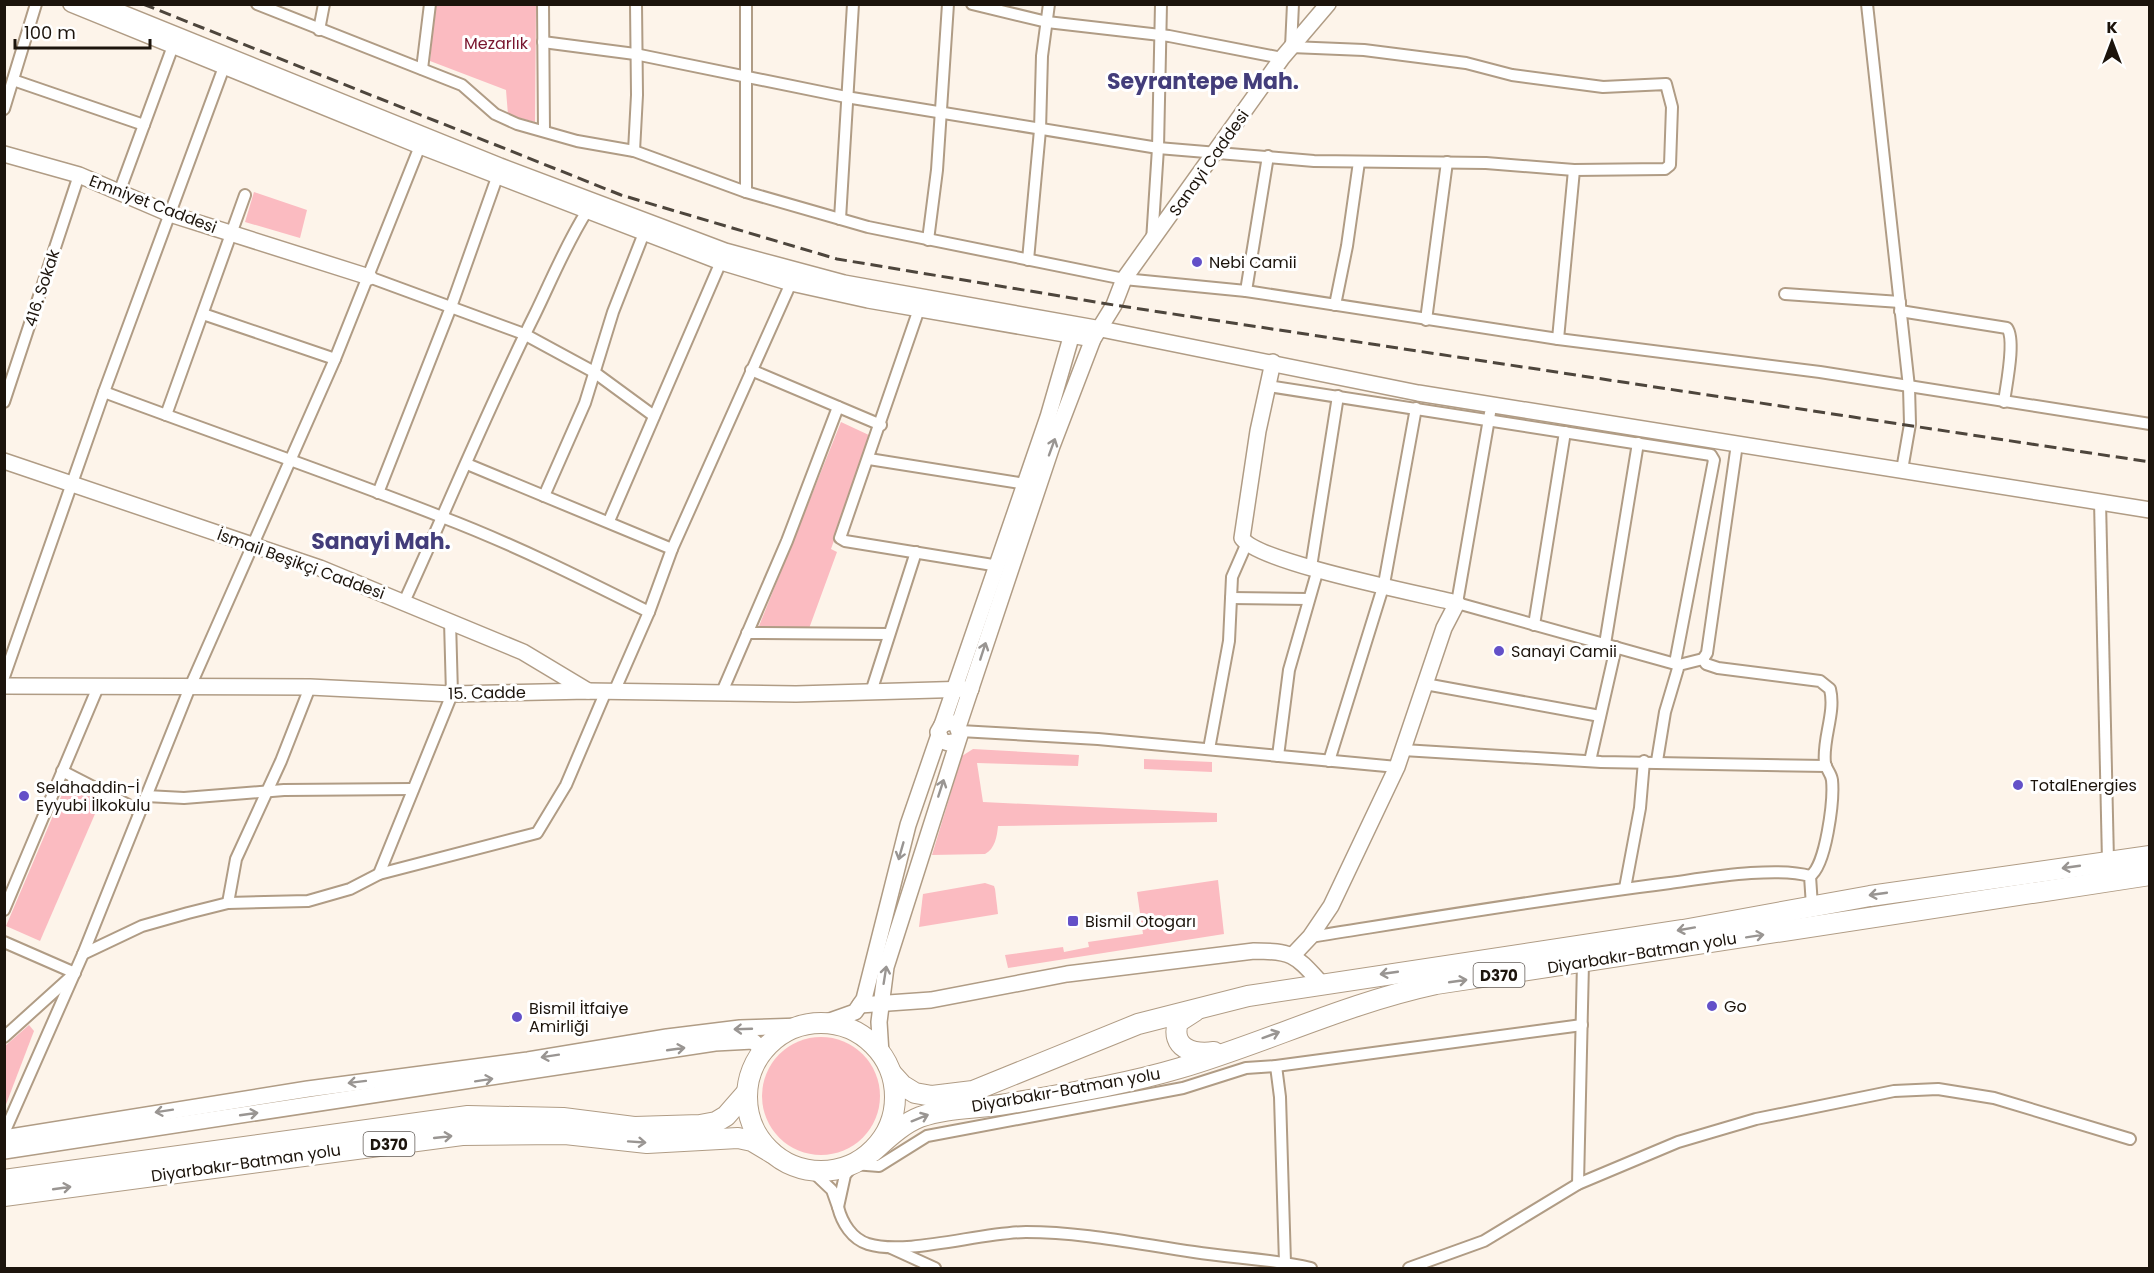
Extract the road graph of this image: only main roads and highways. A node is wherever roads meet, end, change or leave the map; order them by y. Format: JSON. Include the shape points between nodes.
{"nodes":[{"id":1,"x":2150,"y":856,"type":"edge"},
{"id":2,"x":2150,"y":875,"type":"edge"},
{"id":3,"x":1206,"y":1006,"type":"junction"},
{"id":4,"x":1233,"y":1049,"type":"junction"},
{"id":5,"x":892,"y":1074,"type":"junction"},
{"id":6,"x":747,"y":1092,"type":"junction"},
{"id":7,"x":872,"y":1152,"type":"junction"},
{"id":8,"x":772,"y":1153,"type":"junction"},
{"id":9,"x":4,"y":1180,"type":"edge"},
{"id":10,"x":4,"y":1196,"type":"edge"}],
"edges":[{"from":1,"to":3,"type":"highway","name":"Diyarbakır-Batman yolu","number":"D370","one_way":true,"via":[[1321,983]]},
{"from":4,"to":2,"type":"highway","name":"Diyarbakır-Batman yolu","number":"D370","one_way":true,"via":[[1407,990]]},
{"from":3,"to":4,"type":"highway","via":[[1183,1016],[1176,1030],[1177,1040],[1183,1048],[1202,1054]]},
{"from":3,"to":5,"type":"highway","name":"Diyarbakır-Batman yolu","number":"D370","via":[[1138,1024],[973,1091],[932,1096],[915,1093]]},
{"from":7,"to":4,"type":"highway","name":"Diyarbakır-Batman yolu","number":"D370","one_way":true,"via":[[919,1117],[1112,1085],[1180,1068]]},
{"from":5,"to":6,"type":"highway","via":[[866,1038],[824,1023],[802,1026],[781,1035],[752,1070]]},
{"from":5,"to":7,"type":"highway","via":[[896,1094],[894,1115]]},
{"from":6,"to":8,"type":"highway","via":[[753,1125]]},
{"from":6,"to":9,"type":"highway","name":"Diyarbakır-Batman yolu","number":"D370","via":[[726,1116],[700,1125],[634,1127],[563,1118],[468,1116]]},
{"from":7,"to":8,"type":"highway","via":[[854,1164],[812,1171]]},
{"from":10,"to":8,"type":"highway","name":"Diyarbakır-Batman yolu","number":"D370","one_way":true,"via":[[472,1134],[565,1134],[647,1143],[738,1138]]}]}
